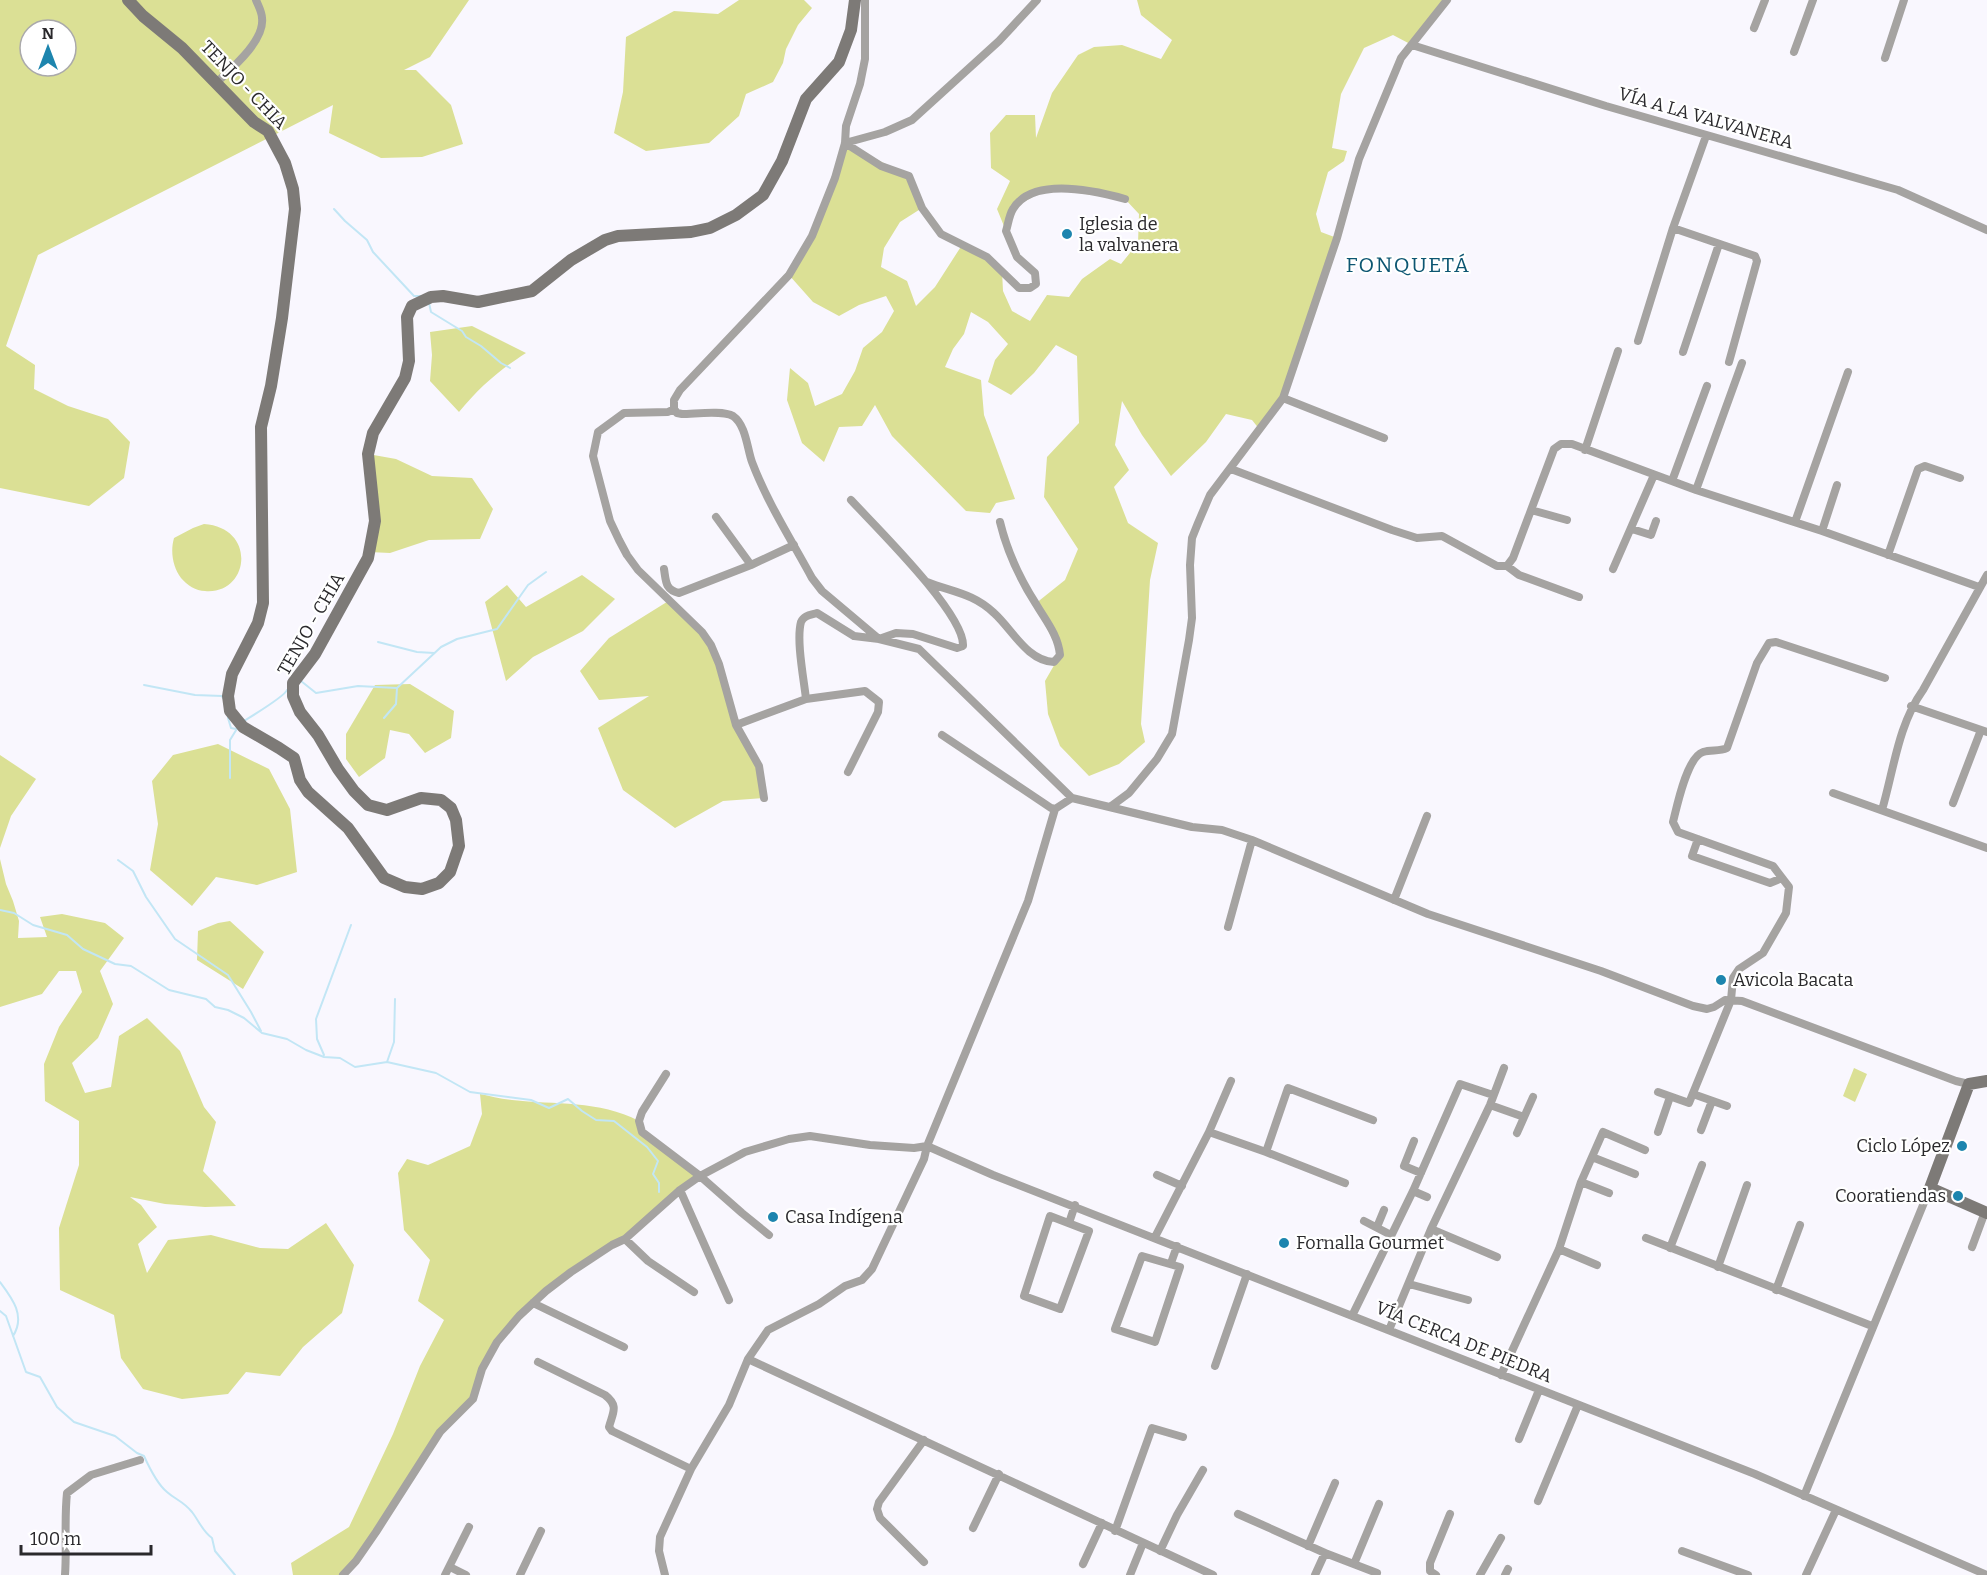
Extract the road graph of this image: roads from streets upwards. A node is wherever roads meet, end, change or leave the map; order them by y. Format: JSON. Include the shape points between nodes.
{"nodes":[{"id":1,"x":128,"y":0,"type":"edge"},
{"id":2,"x":256,"y":0,"type":"edge"},
{"id":3,"x":855,"y":0,"type":"edge"},
{"id":4,"x":865,"y":0,"type":"edge"},
{"id":5,"x":1037,"y":0,"type":"edge"},
{"id":6,"x":1447,"y":0,"type":"edge"},
{"id":7,"x":1765,"y":0,"type":"edge"},
{"id":8,"x":1813,"y":0,"type":"edge"},
{"id":9,"x":1904,"y":0,"type":"edge"},
{"id":10,"x":1754,"y":28,"type":"dead end"},
{"id":11,"x":1412,"y":45,"type":"junction"},
{"id":12,"x":1794,"y":52,"type":"dead end"},
{"id":13,"x":1885,"y":58,"type":"dead end"},
{"id":14,"x":216,"y":83,"type":"junction"},
{"id":15,"x":1706,"y":136,"type":"junction"},
{"id":16,"x":845,"y":143,"type":"junction"},
{"id":17,"x":1125,"y":199,"type":"dead end"},
{"id":18,"x":1673,"y":228,"type":"junction"},
{"id":19,"x":1987,"y":230,"type":"edge"},
{"id":20,"x":1719,"y":244,"type":"junction"},
{"id":21,"x":1638,"y":341,"type":"dead end"},
{"id":22,"x":1618,"y":351,"type":"dead end"},
{"id":23,"x":1683,"y":352,"type":"dead end"},
{"id":24,"x":1729,"y":362,"type":"dead end"},
{"id":25,"x":1742,"y":363,"type":"dead end"},
{"id":26,"x":1848,"y":372,"type":"dead end"},
{"id":27,"x":1707,"y":386,"type":"dead end"},
{"id":28,"x":1283,"y":398,"type":"junction"},
{"id":29,"x":674,"y":409,"type":"junction"},
{"id":30,"x":1384,"y":438,"type":"dead end"},
{"id":31,"x":1585,"y":450,"type":"junction"},
{"id":32,"x":1231,"y":470,"type":"junction"},
{"id":33,"x":1654,"y":475,"type":"junction"},
{"id":34,"x":1960,"y":478,"type":"dead end"},
{"id":35,"x":1672,"y":481,"type":"junction"},
{"id":36,"x":1837,"y":485,"type":"dead end"},
{"id":37,"x":1696,"y":490,"type":"junction"},
{"id":38,"x":851,"y":500,"type":"dead end"},
{"id":39,"x":1531,"y":510,"type":"junction"},
{"id":40,"x":716,"y":517,"type":"dead end"},
{"id":41,"x":1567,"y":520,"type":"dead end"},
{"id":42,"x":1656,"y":521,"type":"dead end"},
{"id":43,"x":1000,"y":522,"type":"dead end"},
{"id":44,"x":1795,"y":522,"type":"junction"},
{"id":45,"x":1632,"y":529,"type":"junction"},
{"id":46,"x":1822,"y":531,"type":"junction"},
{"id":47,"x":794,"y":545,"type":"junction"},
{"id":48,"x":1885,"y":552,"type":"junction"},
{"id":49,"x":751,"y":566,"type":"junction"},
{"id":50,"x":1507,"y":566,"type":"junction"},
{"id":51,"x":664,"y":569,"type":"dead end"},
{"id":52,"x":1613,"y":569,"type":"dead end"},
{"id":53,"x":1987,"y":574,"type":"edge"},
{"id":54,"x":923,"y":580,"type":"junction"},
{"id":55,"x":1979,"y":587,"type":"junction"},
{"id":56,"x":1579,"y":597,"type":"dead end"},
{"id":57,"x":879,"y":639,"type":"junction"},
{"id":58,"x":1885,"y":678,"type":"dead end"},
{"id":59,"x":806,"y":699,"type":"junction"},
{"id":60,"x":1911,"y":706,"type":"junction"},
{"id":61,"x":736,"y":725,"type":"junction"},
{"id":62,"x":1984,"y":731,"type":"edge"},
{"id":63,"x":942,"y":735,"type":"dead end"},
{"id":64,"x":848,"y":772,"type":"dead end"},
{"id":65,"x":1130,"y":793,"type":"junction"},
{"id":66,"x":1833,"y":793,"type":"dead end"},
{"id":67,"x":764,"y":798,"type":"dead end"},
{"id":68,"x":1072,"y":798,"type":"junction"},
{"id":69,"x":1953,"y":802,"type":"dead end"},
{"id":70,"x":1110,"y":807,"type":"junction"},
{"id":71,"x":1055,"y":809,"type":"junction"},
{"id":72,"x":1882,"y":810,"type":"junction"},
{"id":73,"x":1128,"y":812,"type":"junction"},
{"id":74,"x":1427,"y":816,"type":"dead end"},
{"id":75,"x":1698,"y":839,"type":"junction"},
{"id":76,"x":1251,"y":840,"type":"junction"},
{"id":77,"x":1987,"y":848,"type":"edge"},
{"id":78,"x":1782,"y":878,"type":"junction"},
{"id":79,"x":1394,"y":900,"type":"junction"},
{"id":80,"x":1228,"y":927,"type":"dead end"},
{"id":81,"x":1731,"y":1000,"type":"junction"},
{"id":82,"x":1504,"y":1068,"type":"dead end"},
{"id":83,"x":666,"y":1074,"type":"dead end"},
{"id":84,"x":1231,"y":1081,"type":"dead end"},
{"id":85,"x":1987,"y":1081,"type":"edge"},
{"id":86,"x":1970,"y":1084,"type":"junction"},
{"id":87,"x":1658,"y":1092,"type":"dead end"},
{"id":88,"x":1693,"y":1094,"type":"junction"},
{"id":89,"x":1493,"y":1095,"type":"junction"},
{"id":90,"x":1533,"y":1097,"type":"dead end"},
{"id":91,"x":1671,"y":1097,"type":"junction"},
{"id":92,"x":1712,"y":1101,"type":"junction"},
{"id":93,"x":1490,"y":1105,"type":"junction"},
{"id":94,"x":1727,"y":1106,"type":"dead end"},
{"id":95,"x":1524,"y":1117,"type":"junction"},
{"id":96,"x":1373,"y":1120,"type":"dead end"},
{"id":97,"x":1701,"y":1130,"type":"dead end"},
{"id":98,"x":1209,"y":1132,"type":"junction"},
{"id":99,"x":1659,"y":1132,"type":"dead end"},
{"id":100,"x":1517,"y":1133,"type":"dead end"},
{"id":101,"x":1414,"y":1141,"type":"dead end"},
{"id":102,"x":927,"y":1146,"type":"junction"},
{"id":103,"x":1645,"y":1150,"type":"dead end"},
{"id":104,"x":1266,"y":1152,"type":"junction"},
{"id":105,"x":1592,"y":1157,"type":"junction"},
{"id":106,"x":1702,"y":1165,"type":"dead end"},
{"id":107,"x":1421,"y":1173,"type":"junction"},
{"id":108,"x":1635,"y":1174,"type":"dead end"},
{"id":109,"x":1157,"y":1175,"type":"dead end"},
{"id":110,"x":700,"y":1176,"type":"junction"},
{"id":111,"x":1581,"y":1182,"type":"junction"},
{"id":112,"x":1345,"y":1183,"type":"dead end"},
{"id":113,"x":1747,"y":1185,"type":"dead end"},
{"id":114,"x":1182,"y":1186,"type":"junction"},
{"id":115,"x":1930,"y":1188,"type":"junction"},
{"id":116,"x":680,"y":1190,"type":"junction"},
{"id":117,"x":1413,"y":1191,"type":"junction"},
{"id":118,"x":1609,"y":1193,"type":"dead end"},
{"id":119,"x":1427,"y":1197,"type":"dead end"},
{"id":120,"x":1075,"y":1205,"type":"junction"},
{"id":121,"x":1384,"y":1210,"type":"dead end"},
{"id":122,"x":1986,"y":1213,"type":"edge"},
{"id":123,"x":1364,"y":1221,"type":"dead end"},
{"id":124,"x":1069,"y":1223,"type":"junction"},
{"id":125,"x":1800,"y":1225,"type":"dead end"},
{"id":126,"x":1377,"y":1227,"type":"junction"},
{"id":127,"x":1431,"y":1229,"type":"junction"},
{"id":128,"x":769,"y":1235,"type":"dead end"},
{"id":129,"x":1391,"y":1235,"type":"junction"},
{"id":130,"x":1155,"y":1237,"type":"junction"},
{"id":131,"x":1646,"y":1238,"type":"dead end"},
{"id":132,"x":625,"y":1239,"type":"junction"},
{"id":133,"x":1177,"y":1246,"type":"junction"},
{"id":134,"x":1972,"y":1247,"type":"dead end"},
{"id":135,"x":1671,"y":1248,"type":"junction"},
{"id":136,"x":1559,"y":1249,"type":"junction"},
{"id":137,"x":1497,"y":1257,"type":"dead end"},
{"id":138,"x":1171,"y":1263,"type":"junction"},
{"id":139,"x":1597,"y":1265,"type":"dead end"},
{"id":140,"x":1718,"y":1267,"type":"junction"},
{"id":141,"x":1247,"y":1274,"type":"junction"},
{"id":142,"x":1409,"y":1284,"type":"junction"},
{"id":143,"x":1776,"y":1290,"type":"junction"},
{"id":144,"x":694,"y":1292,"type":"dead end"},
{"id":145,"x":729,"y":1300,"type":"dead end"},
{"id":146,"x":1468,"y":1300,"type":"dead end"},
{"id":147,"x":533,"y":1303,"type":"junction"},
{"id":148,"x":1352,"y":1316,"type":"junction"},
{"id":149,"x":1872,"y":1326,"type":"junction"},
{"id":150,"x":1389,"y":1330,"type":"junction"},
{"id":151,"x":624,"y":1347,"type":"dead end"},
{"id":152,"x":748,"y":1359,"type":"junction"},
{"id":153,"x":538,"y":1362,"type":"dead end"},
{"id":154,"x":1215,"y":1366,"type":"dead end"},
{"id":155,"x":1501,"y":1375,"type":"junction"},
{"id":156,"x":1539,"y":1390,"type":"junction"},
{"id":157,"x":1578,"y":1405,"type":"junction"},
{"id":158,"x":1183,"y":1437,"type":"dead end"},
{"id":159,"x":1520,"y":1438,"type":"dead end"},
{"id":160,"x":924,"y":1440,"type":"junction"},
{"id":161,"x":140,"y":1460,"type":"dead end"},
{"id":162,"x":691,"y":1469,"type":"junction"},
{"id":163,"x":1203,"y":1470,"type":"dead end"},
{"id":164,"x":999,"y":1474,"type":"junction"},
{"id":165,"x":1335,"y":1483,"type":"dead end"},
{"id":166,"x":1804,"y":1496,"type":"junction"},
{"id":167,"x":1538,"y":1501,"type":"dead end"},
{"id":168,"x":1379,"y":1504,"type":"dead end"},
{"id":169,"x":1836,"y":1510,"type":"junction"},
{"id":170,"x":1238,"y":1514,"type":"dead end"},
{"id":171,"x":1450,"y":1514,"type":"dead end"},
{"id":172,"x":1102,"y":1523,"type":"junction"},
{"id":173,"x":469,"y":1527,"type":"dead end"},
{"id":174,"x":973,"y":1528,"type":"dead end"},
{"id":175,"x":541,"y":1531,"type":"dead end"},
{"id":176,"x":1115,"y":1531,"type":"junction"},
{"id":177,"x":1501,"y":1538,"type":"dead end"},
{"id":178,"x":1143,"y":1543,"type":"junction"},
{"id":179,"x":1308,"y":1546,"type":"junction"},
{"id":180,"x":1160,"y":1551,"type":"junction"},
{"id":181,"x":1682,"y":1551,"type":"dead end"},
{"id":182,"x":1325,"y":1553,"type":"junction"},
{"id":183,"x":924,"y":1562,"type":"dead end"},
{"id":184,"x":1083,"y":1564,"type":"dead end"},
{"id":185,"x":1354,"y":1564,"type":"junction"},
{"id":186,"x":448,"y":1571,"type":"edge"},
{"id":187,"x":1199,"y":1572,"type":"edge"},
{"id":188,"x":1377,"y":1573,"type":"dead end"},
{"id":189,"x":65,"y":1575,"type":"edge"},
{"id":190,"x":343,"y":1575,"type":"edge"},
{"id":191,"x":465,"y":1575,"type":"edge"},
{"id":192,"x":520,"y":1575,"type":"edge"},
{"id":193,"x":665,"y":1575,"type":"edge"},
{"id":194,"x":1130,"y":1575,"type":"edge"},
{"id":195,"x":1213,"y":1575,"type":"edge"},
{"id":196,"x":1315,"y":1575,"type":"edge"},
{"id":197,"x":1436,"y":1575,"type":"edge"},
{"id":198,"x":1480,"y":1575,"type":"edge"},
{"id":199,"x":1748,"y":1575,"type":"edge"},
{"id":200,"x":1806,"y":1575,"type":"edge"},
{"id":201,"x":1987,"y":1575,"type":"edge"}],
"edges":[{"from":1,"to":14,"type":"street","name":"TENJO - CHIA"},
{"from":2,"to":14,"type":"street","via":[[262,18],[257,38],[244,57]]},
{"from":3,"to":14,"type":"street","name":"TENJO - CHIA","via":[[851,30],[839,62],[806,99],[782,161],[763,195],[736,215],[691,232],[605,240],[571,260],[532,291],[478,302],[431,297],[412,306],[407,317],[410,361],[405,378],[373,433],[368,454],[375,521],[368,558],[315,654],[293,683],[293,696],[338,769],[368,805],[387,810],[421,798],[441,800],[451,808],[459,846],[455,860],[439,883],[422,889],[384,878],[348,828],[308,792],[294,758],[243,727],[230,711],[232,674],[258,623],[263,603],[261,427],[280,329],[295,210],[290,176],[277,144]]},
{"from":4,"to":16,"type":"street","via":[[865,59]]},
{"from":5,"to":16,"type":"street","via":[[999,41],[912,120]]},
{"from":6,"to":11,"type":"street"},
{"from":7,"to":10,"type":"street"},
{"from":8,"to":12,"type":"street"},
{"from":9,"to":13,"type":"street"},
{"from":11,"to":15,"type":"street","name":"VÍA A LA VALVANERA"},
{"from":11,"to":28,"type":"street","via":[[1401,57],[1359,159]]},
{"from":15,"to":18,"type":"street"},
{"from":15,"to":19,"type":"street","name":"VÍA A LA VALVANERA","via":[[1898,190]]},
{"from":16,"to":17,"type":"street","via":[[881,166],[909,176],[922,208],[940,234],[987,257],[1019,288],[1036,284],[1035,273],[1017,257],[1006,231],[1013,208],[1021,201],[1047,189],[1095,191]]},
{"from":16,"to":29,"type":"street","via":[[812,236],[789,275],[680,390]]},
{"from":18,"to":20,"type":"street"},
{"from":18,"to":21,"type":"street"},
{"from":20,"to":23,"type":"street"},
{"from":20,"to":24,"type":"street","via":[[1751,254],[1757,261]]},
{"from":22,"to":31,"type":"street"},
{"from":25,"to":37,"type":"street"},
{"from":26,"to":44,"type":"street"},
{"from":27,"to":35,"type":"street"},
{"from":28,"to":30,"type":"street"},
{"from":28,"to":32,"type":"street"},
{"from":29,"to":47,"type":"street","via":[[682,414],[723,413],[736,418],[757,474]]},
{"from":29,"to":61,"type":"street","via":[[624,413],[598,432],[593,456],[610,521],[627,555],[711,645]]},
{"from":31,"to":33,"type":"street"},
{"from":31,"to":39,"type":"street","via":[[1572,444],[1554,449]]},
{"from":32,"to":50,"type":"street","via":[[1408,535],[1442,536],[1497,566]]},
{"from":32,"to":65,"type":"street","via":[[1210,495],[1192,538],[1190,640],[1172,734]]},
{"from":33,"to":35,"type":"street"},
{"from":33,"to":45,"type":"street"},
{"from":34,"to":48,"type":"street","via":[[1925,466],[1918,469]]},
{"from":35,"to":37,"type":"street"},
{"from":36,"to":46,"type":"street"},
{"from":37,"to":44,"type":"street"},
{"from":38,"to":54,"type":"street"},
{"from":39,"to":41,"type":"street"},
{"from":39,"to":50,"type":"street"},
{"from":40,"to":49,"type":"street"},
{"from":42,"to":45,"type":"street","via":[[1651,535]]},
{"from":43,"to":54,"type":"street","via":[[1013,561],[1051,626],[1060,655],[1054,662],[1045,662],[1024,647],[979,599]]},
{"from":44,"to":46,"type":"street"},
{"from":45,"to":52,"type":"street"},
{"from":46,"to":48,"type":"street"},
{"from":47,"to":49,"type":"street"},
{"from":47,"to":57,"type":"street","via":[[822,591]]},
{"from":48,"to":55,"type":"street"},
{"from":49,"to":51,"type":"street","via":[[679,593],[667,587]]},
{"from":50,"to":56,"type":"street","via":[[1520,575]]},
{"from":53,"to":55,"type":"street"},
{"from":54,"to":57,"type":"street","via":[[948,608],[962,633],[963,646],[957,648],[913,634],[896,633]]},
{"from":55,"to":60,"type":"street"},
{"from":57,"to":59,"type":"street","via":[[854,636],[817,614],[807,615],[801,621],[800,648]]},
{"from":57,"to":68,"type":"street","via":[[919,649]]},
{"from":58,"to":75,"type":"street","via":[[1769,643],[1757,663],[1727,748],[1703,752],[1695,758],[1681,792],[1673,822],[1678,832]]},
{"from":59,"to":61,"type":"street"},
{"from":59,"to":64,"type":"street","via":[[865,691],[879,702],[878,712]]},
{"from":60,"to":62,"type":"street"},
{"from":60,"to":72,"type":"street"},
{"from":61,"to":67,"type":"street","via":[[759,766]]},
{"from":62,"to":69,"type":"street"},
{"from":63,"to":71,"type":"street"},
{"from":65,"to":70,"type":"street"},
{"from":65,"to":73,"type":"street"},
{"from":66,"to":72,"type":"street"},
{"from":68,"to":70,"type":"street"},
{"from":68,"to":71,"type":"street"},
{"from":70,"to":73,"type":"street"},
{"from":71,"to":102,"type":"street","via":[[1028,901]]},
{"from":72,"to":77,"type":"street"},
{"from":73,"to":76,"type":"street","via":[[1222,830]]},
{"from":74,"to":79,"type":"street"},
{"from":75,"to":78,"type":"street","via":[[1773,866]]},
{"from":75,"to":78,"type":"street","via":[[1692,856],[1770,883]]},
{"from":76,"to":79,"type":"street"},
{"from":76,"to":80,"type":"street"},
{"from":78,"to":81,"type":"street","via":[[1789,886],[1786,913],[1763,953],[1739,969],[1733,978]]},
{"from":79,"to":81,"type":"street","via":[[1707,1009]]},
{"from":81,"to":86,"type":"street"},
{"from":81,"to":88,"type":"street"},
{"from":82,"to":89,"type":"street"},
{"from":83,"to":110,"type":"street","via":[[642,1112],[642,1132]]},
{"from":84,"to":98,"type":"street"},
{"from":85,"to":86,"type":"street"},
{"from":86,"to":115,"type":"street"},
{"from":87,"to":91,"type":"street"},
{"from":88,"to":91,"type":"street","via":[[1689,1103]]},
{"from":88,"to":92,"type":"street"},
{"from":89,"to":93,"type":"street"},
{"from":89,"to":107,"type":"street","via":[[1460,1084]]},
{"from":90,"to":95,"type":"street"},
{"from":91,"to":99,"type":"street"},
{"from":92,"to":94,"type":"street"},
{"from":92,"to":97,"type":"street"},
{"from":93,"to":95,"type":"street"},
{"from":93,"to":127,"type":"street"},
{"from":95,"to":100,"type":"street"},
{"from":96,"to":104,"type":"street","via":[[1288,1088]]},
{"from":98,"to":104,"type":"street"},
{"from":98,"to":114,"type":"street"},
{"from":101,"to":107,"type":"street","via":[[1404,1166]]},
{"from":102,"to":110,"type":"street","via":[[870,1145],[810,1136],[745,1152]]},
{"from":102,"to":120,"type":"street","name":"VÍA CERCA DE PIEDRA"},
{"from":102,"to":152,"type":"street","via":[[872,1269],[862,1280],[768,1330]]},
{"from":103,"to":105,"type":"street","via":[[1603,1132]]},
{"from":104,"to":112,"type":"street"},
{"from":105,"to":108,"type":"street"},
{"from":105,"to":111,"type":"street"},
{"from":106,"to":135,"type":"street"},
{"from":107,"to":117,"type":"street"},
{"from":109,"to":114,"type":"street"},
{"from":110,"to":116,"type":"street"},
{"from":110,"to":128,"type":"street"},
{"from":111,"to":118,"type":"street"},
{"from":111,"to":136,"type":"street"},
{"from":113,"to":140,"type":"street"},
{"from":114,"to":130,"type":"street"},
{"from":115,"to":122,"type":"street"},
{"from":115,"to":149,"type":"street"},
{"from":116,"to":132,"type":"street"},
{"from":116,"to":145,"type":"street"},
{"from":117,"to":119,"type":"street"},
{"from":117,"to":129,"type":"street"},
{"from":120,"to":124,"type":"street"},
{"from":120,"to":130,"type":"street","name":"VÍA CERCA DE PIEDRA"},
{"from":121,"to":126,"type":"street"},
{"from":122,"to":134,"type":"street"},
{"from":123,"to":126,"type":"street"},
{"from":124,"to":124,"type":"street","via":[[1050,1216],[1024,1296],[1060,1309],[1089,1231]]},
{"from":125,"to":143,"type":"street"},
{"from":126,"to":129,"type":"street"},
{"from":127,"to":137,"type":"street"},
{"from":127,"to":142,"type":"street"},
{"from":129,"to":148,"type":"street"},
{"from":130,"to":133,"type":"street","name":"VÍA CERCA DE PIEDRA"},
{"from":131,"to":135,"type":"street"},
{"from":132,"to":144,"type":"street","via":[[648,1262]]},
{"from":132,"to":147,"type":"street","via":[[571,1272]]},
{"from":133,"to":138,"type":"street"},
{"from":133,"to":141,"type":"street","name":"VÍA CERCA DE PIEDRA"},
{"from":135,"to":140,"type":"street"},
{"from":136,"to":139,"type":"street"},
{"from":136,"to":155,"type":"street"},
{"from":138,"to":138,"type":"street","via":[[1142,1256],[1114,1329],[1155,1342],[1180,1267]]},
{"from":140,"to":143,"type":"street"},
{"from":141,"to":148,"type":"street","name":"VÍA CERCA DE PIEDRA"},
{"from":141,"to":154,"type":"street"},
{"from":142,"to":146,"type":"street"},
{"from":142,"to":150,"type":"street"},
{"from":143,"to":149,"type":"street"},
{"from":147,"to":151,"type":"street"},
{"from":147,"to":190,"type":"street","via":[[497,1342],[482,1369],[473,1399],[440,1432]]},
{"from":148,"to":150,"type":"street","name":"VÍA CERCA DE PIEDRA"},
{"from":149,"to":166,"type":"street"},
{"from":150,"to":155,"type":"street","name":"VÍA CERCA DE PIEDRA"},
{"from":152,"to":160,"type":"street"},
{"from":152,"to":162,"type":"street","via":[[729,1405]]},
{"from":153,"to":162,"type":"street","via":[[613,1402],[609,1427],[612,1431]]},
{"from":155,"to":156,"type":"street","name":"VÍA CERCA DE PIEDRA"},
{"from":156,"to":157,"type":"street","name":"VÍA CERCA DE PIEDRA"},
{"from":156,"to":159,"type":"street"},
{"from":157,"to":166,"type":"street","name":"VÍA CERCA DE PIEDRA"},
{"from":157,"to":167,"type":"street"},
{"from":158,"to":176,"type":"street","via":[[1152,1428]]},
{"from":160,"to":164,"type":"street"},
{"from":160,"to":183,"type":"street","via":[[877,1509],[880,1518]]},
{"from":161,"to":189,"type":"street","via":[[92,1475],[67,1493]]},
{"from":162,"to":193,"type":"street","via":[[660,1537]]},
{"from":163,"to":180,"type":"street"},
{"from":164,"to":172,"type":"street"},
{"from":164,"to":174,"type":"street"},
{"from":165,"to":179,"type":"street"},
{"from":166,"to":169,"type":"street","name":"VÍA CERCA DE PIEDRA"},
{"from":168,"to":185,"type":"street"},
{"from":169,"to":200,"type":"street"},
{"from":169,"to":201,"type":"street","name":"VÍA CERCA DE PIEDRA"},
{"from":170,"to":179,"type":"street"},
{"from":171,"to":197,"type":"street","via":[[1430,1563],[1430,1571]]},
{"from":172,"to":176,"type":"street"},
{"from":172,"to":184,"type":"street"},
{"from":173,"to":186,"type":"street"},
{"from":175,"to":192,"type":"street"},
{"from":176,"to":178,"type":"street"},
{"from":177,"to":198,"type":"street"},
{"from":178,"to":180,"type":"street"},
{"from":178,"to":194,"type":"street"},
{"from":179,"to":182,"type":"street"},
{"from":180,"to":187,"type":"street"},
{"from":181,"to":199,"type":"street"},
{"from":182,"to":185,"type":"street"},
{"from":182,"to":196,"type":"street"},
{"from":185,"to":188,"type":"street"},
{"from":186,"to":191,"type":"street"},
{"from":187,"to":195,"type":"street"}]}
